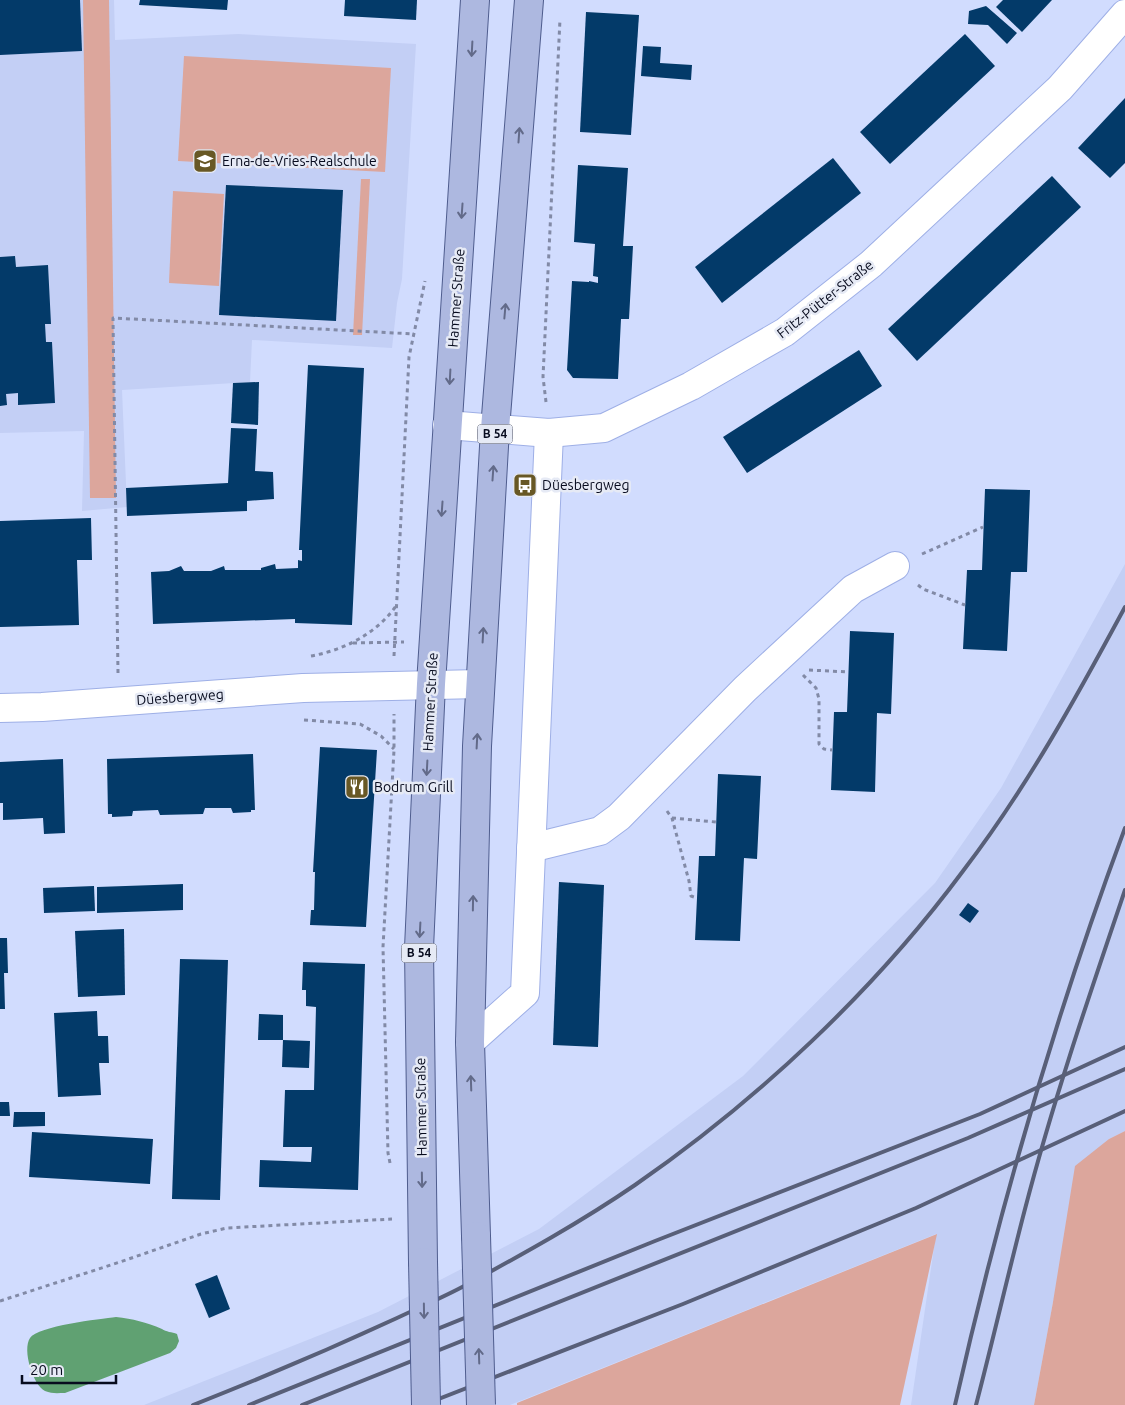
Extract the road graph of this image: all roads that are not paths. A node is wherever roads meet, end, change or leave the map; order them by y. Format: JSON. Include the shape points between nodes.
{"nodes":[{"id":1,"x":475,"y":0,"type":"edge"},
{"id":2,"x":529,"y":0,"type":"edge"},
{"id":3,"x":1125,"y":14,"type":"edge"},
{"id":4,"x":447,"y":425,"type":"junction"},
{"id":5,"x":496,"y":429,"type":"junction"},
{"id":6,"x":549,"y":433,"type":"junction"},
{"id":7,"x":895,"y":566,"type":"road end"},
{"id":8,"x":430,"y":684,"type":"junction"},
{"id":9,"x":480,"y":684,"type":"junction"},
{"id":10,"x":0,"y":708,"type":"edge"},
{"id":11,"x":531,"y":848,"type":"junction"},
{"id":12,"x":470,"y":1042,"type":"junction"},
{"id":13,"x":426,"y":1405,"type":"edge"},
{"id":14,"x":481,"y":1405,"type":"edge"}],
"edges":[{"from":1,"to":4,"type":"main road","name":"Hammer Straße","number":"B 54","one_way":true},
{"from":5,"to":2,"type":"main road","number":"B 54","one_way":true},
{"from":3,"to":6,"type":"street","name":"Fritz-Pütter-Straße","via":[[1060,88],[871,264],[785,332],[691,386],[604,428]]},
{"from":4,"to":5,"type":"street","name":"Fritz-Pütter-Straße"},
{"from":4,"to":8,"type":"main road","name":"Hammer Straße","number":"B 54","one_way":true},
{"from":5,"to":6,"type":"street","name":"Fritz-Pütter-Straße"},
{"from":9,"to":5,"type":"main road","number":"B 54","one_way":true},
{"from":6,"to":11,"type":"street"},
{"from":7,"to":11,"type":"street","via":[[853,589],[788,663],[745,689],[619,817],[600,830]]},
{"from":8,"to":9,"type":"street","name":"Düesbergweg"},
{"from":8,"to":10,"type":"street","name":"Düesbergweg","via":[[303,688]]},
{"from":8,"to":13,"type":"main road","name":"Hammer Straße","number":"B 54","one_way":true,"bridge":true,"via":[[419,948]]},
{"from":12,"to":9,"type":"main road","number":"B 54","one_way":true},
{"from":11,"to":12,"type":"street","via":[[525,993]]},
{"from":14,"to":12,"type":"main road","number":"B 54","one_way":true,"bridge":true}]}
